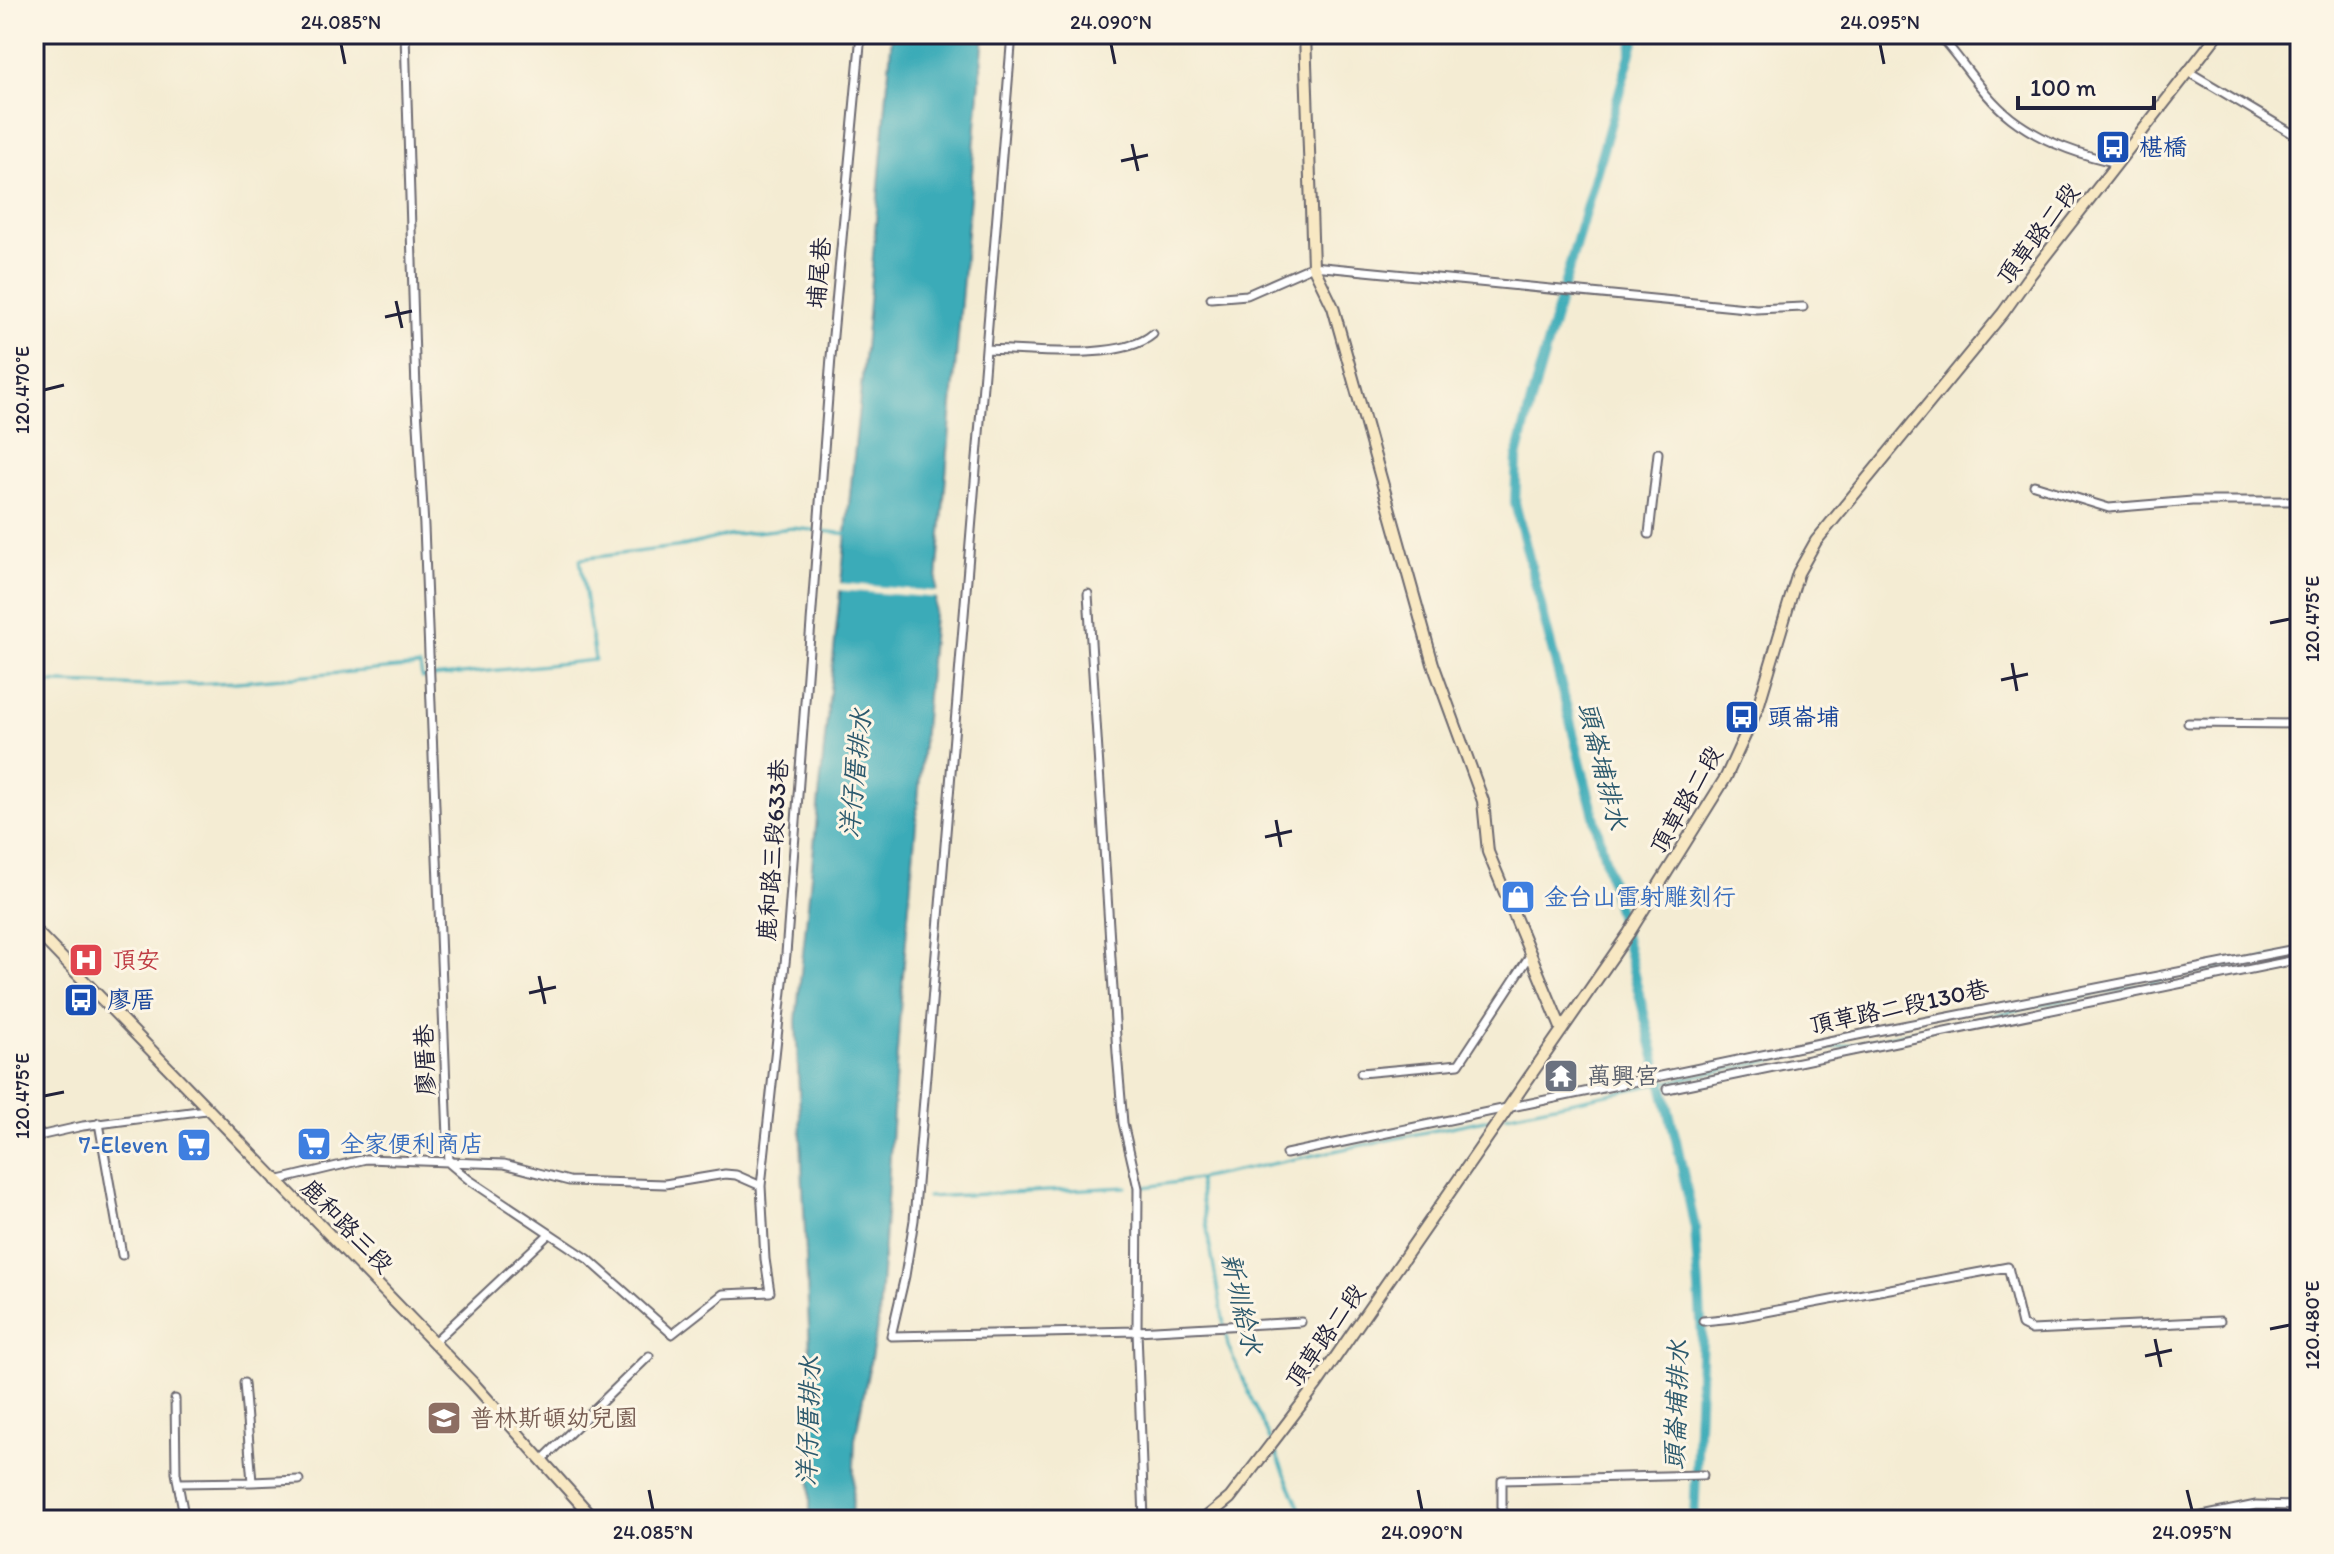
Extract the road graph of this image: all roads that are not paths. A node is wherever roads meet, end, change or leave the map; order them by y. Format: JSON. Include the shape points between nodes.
{"nodes":[{"id":1,"x":405,"y":34,"type":"edge"},
{"id":2,"x":861,"y":34,"type":"edge"},
{"id":3,"x":1012,"y":34,"type":"edge"},
{"id":4,"x":1305,"y":34,"type":"edge"},
{"id":5,"x":1721,"y":34,"type":"edge"},
{"id":6,"x":1938,"y":34,"type":"edge"},
{"id":7,"x":2218,"y":34,"type":"edge"},
{"id":8,"x":1749,"y":37,"type":"dead end"},
{"id":9,"x":2189,"y":72,"type":"junction"},
{"id":10,"x":2289,"y":131,"type":"junction"},
{"id":11,"x":2300,"y":131,"type":"edge"},
{"id":12,"x":2300,"y":138,"type":"edge"},
{"id":13,"x":2118,"y":163,"type":"junction"},
{"id":14,"x":1313,"y":266,"type":"junction"},
{"id":15,"x":1211,"y":298,"type":"dead end"},
{"id":16,"x":1803,"y":307,"type":"dead end"},
{"id":17,"x":1153,"y":334,"type":"dead end"},
{"id":18,"x":987,"y":349,"type":"junction"},
{"id":19,"x":1658,"y":453,"type":"dead end"},
{"id":20,"x":2034,"y":485,"type":"dead end"},
{"id":21,"x":2300,"y":501,"type":"edge"},
{"id":22,"x":820,"y":516,"type":"joint"},
{"id":23,"x":1649,"y":534,"type":"dead end"},
{"id":24,"x":1088,"y":594,"type":"dead end"},
{"id":25,"x":2188,"y":723,"type":"dead end"},
{"id":26,"x":2300,"y":724,"type":"edge"},
{"id":27,"x":34,"y":929,"type":"edge"},
{"id":28,"x":2300,"y":948,"type":"edge"},
{"id":29,"x":1532,"y":954,"type":"junction"},
{"id":30,"x":2300,"y":959,"type":"edge"},
{"id":31,"x":1562,"y":1030,"type":"junction"},
{"id":32,"x":1361,"y":1073,"type":"dead end"},
{"id":33,"x":1667,"y":1089,"type":"dead end"},
{"id":34,"x":1507,"y":1109,"type":"junction"},
{"id":35,"x":206,"y":1110,"type":"junction"},
{"id":36,"x":99,"y":1123,"type":"junction"},
{"id":37,"x":34,"y":1137,"type":"edge"},
{"id":38,"x":1286,"y":1154,"type":"dead end"},
{"id":39,"x":449,"y":1163,"type":"junction"},
{"id":40,"x":275,"y":1181,"type":"junction"},
{"id":41,"x":761,"y":1186,"type":"junction"},
{"id":42,"x":549,"y":1234,"type":"junction"},
{"id":43,"x":122,"y":1255,"type":"dead end"},
{"id":44,"x":1703,"y":1321,"type":"dead end"},
{"id":45,"x":2220,"y":1321,"type":"dead end"},
{"id":46,"x":1301,"y":1322,"type":"dead end"},
{"id":47,"x":1137,"y":1331,"type":"junction"},
{"id":48,"x":433,"y":1343,"type":"junction"},
{"id":49,"x":649,"y":1356,"type":"dead end"},
{"id":50,"x":244,"y":1383,"type":"dead end"},
{"id":51,"x":175,"y":1399,"type":"dead end"},
{"id":52,"x":543,"y":1459,"type":"junction"},
{"id":53,"x":1703,"y":1475,"type":"dead end"},
{"id":54,"x":299,"y":1480,"type":"dead end"},
{"id":55,"x":252,"y":1482,"type":"junction"},
{"id":56,"x":178,"y":1483,"type":"junction"},
{"id":57,"x":2300,"y":1506,"type":"edge"},
{"id":58,"x":185,"y":1520,"type":"edge"},
{"id":59,"x":595,"y":1520,"type":"edge"},
{"id":60,"x":1144,"y":1520,"type":"edge"},
{"id":61,"x":1203,"y":1520,"type":"edge"},
{"id":62,"x":1502,"y":1520,"type":"edge"},
{"id":63,"x":2183,"y":1520,"type":"edge"}],
"edges":[{"from":1,"to":39,"type":"street","name":"廖厝巷"},
{"from":2,"to":22,"type":"street","name":"埔尾巷"},
{"from":3,"to":18,"type":"street"},
{"from":4,"to":14,"type":"street"},
{"from":5,"to":8,"type":"street"},
{"from":6,"to":13,"type":"street","via":[[2010,117],[2079,154]]},
{"from":7,"to":9,"type":"street","name":"頂草路二段"},
{"from":9,"to":10,"type":"street"},
{"from":9,"to":13,"type":"street","name":"頂草路二段"},
{"from":10,"to":11,"type":"street"},
{"from":10,"to":12,"type":"street"},
{"from":13,"to":31,"type":"street","name":"頂草路二段","via":[[1816,541],[1798,573],[1758,707],[1726,777]]},
{"from":14,"to":15,"type":"street","via":[[1247,295]]},
{"from":14,"to":16,"type":"street","via":[[1756,309]]},
{"from":14,"to":29,"type":"street","via":[[1333,307],[1433,664],[1483,801],[1488,852]]},
{"from":17,"to":18,"type":"street","via":[[1145,341],[1097,353]]},
{"from":18,"to":47,"type":"street","via":[[914,1220],[891,1336]]},
{"from":19,"to":23,"type":"street"},
{"from":20,"to":21,"type":"street","via":[[2109,508]]},
{"from":22,"to":41,"type":"street","name":"鹿和路三段633巷","via":[[786,954]]},
{"from":24,"to":47,"type":"street","via":[[1117,1053],[1123,1123],[1138,1188]]},
{"from":25,"to":26,"type":"street"},
{"from":27,"to":35,"type":"street","name":"鹿和路三段"},
{"from":28,"to":34,"type":"street","name":"頂草路二段130巷"},
{"from":29,"to":31,"type":"street"},
{"from":29,"to":32,"type":"street","via":[[1459,1064]]},
{"from":30,"to":33,"type":"street"},
{"from":31,"to":34,"type":"street","name":"頂草路二段"},
{"from":34,"to":38,"type":"street","name":"頂草路二段130巷"},
{"from":34,"to":61,"type":"street","name":"頂草路二段","via":[[1267,1452],[1230,1498]]},
{"from":35,"to":36,"type":"street"},
{"from":35,"to":40,"type":"street","name":"鹿和路三段"},
{"from":36,"to":37,"type":"street"},
{"from":36,"to":43,"type":"street"},
{"from":39,"to":40,"type":"street","via":[[366,1159]]},
{"from":39,"to":41,"type":"street","via":[[504,1164],[569,1181],[665,1184],[725,1174]]},
{"from":39,"to":42,"type":"street"},
{"from":40,"to":48,"type":"street","name":"鹿和路三段"},
{"from":41,"to":42,"type":"street","name":"鹿和路三段633巷","via":[[770,1292],[723,1294],[672,1334],[588,1259]]},
{"from":42,"to":48,"type":"street"},
{"from":44,"to":45,"type":"street","via":[[2008,1267],[2022,1325],[2032,1330]]},
{"from":46,"to":47,"type":"street"},
{"from":47,"to":60,"type":"street"},
{"from":48,"to":52,"type":"street","name":"鹿和路三段"},
{"from":49,"to":52,"type":"street"},
{"from":50,"to":55,"type":"street"},
{"from":51,"to":56,"type":"street"},
{"from":52,"to":59,"type":"street","name":"鹿和路三段"},
{"from":53,"to":62,"type":"street","via":[[1502,1480]]},
{"from":54,"to":55,"type":"street"},
{"from":55,"to":56,"type":"street"},
{"from":56,"to":58,"type":"street"},
{"from":57,"to":63,"type":"street","via":[[2256,1505]]}]}
